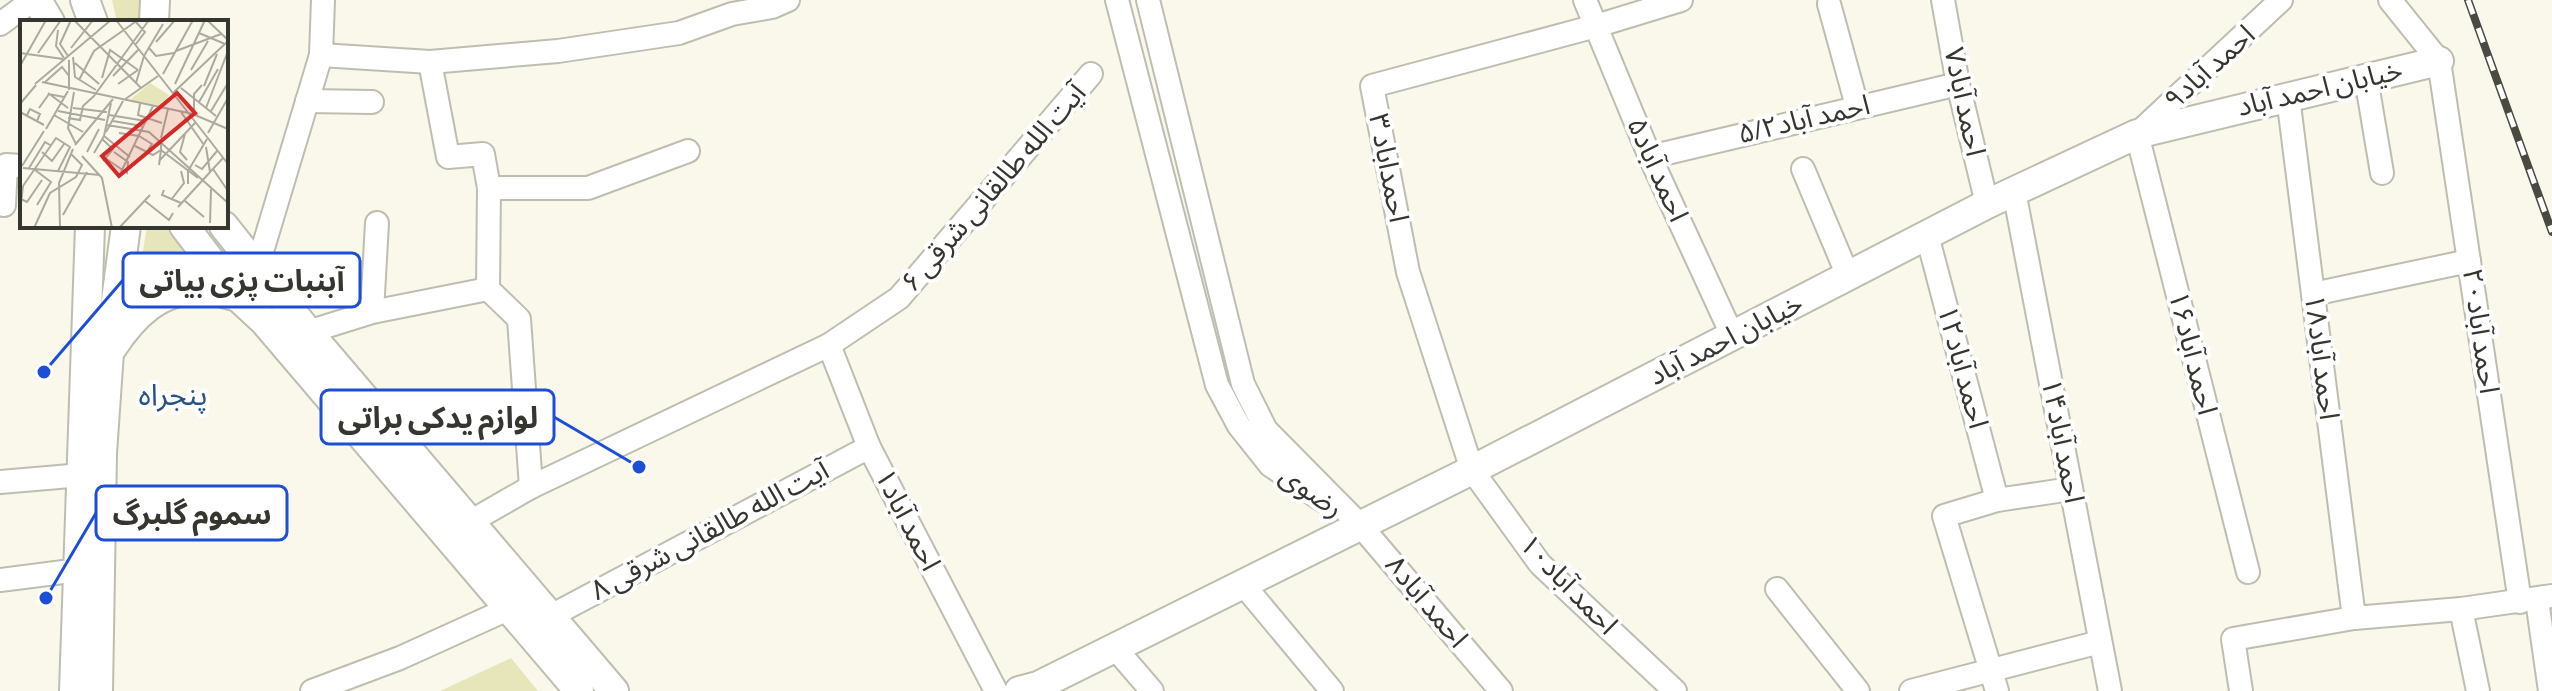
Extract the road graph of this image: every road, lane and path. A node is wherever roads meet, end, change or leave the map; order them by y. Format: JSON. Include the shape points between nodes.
{"nodes":[{"id":1,"x":35,"y":0,"type":"edge"},
{"id":2,"x":66,"y":0,"type":"edge"},
{"id":3,"x":85,"y":0,"type":"edge"},
{"id":4,"x":155,"y":0,"type":"edge"},
{"id":5,"x":323,"y":0,"type":"edge"},
{"id":6,"x":788,"y":0,"type":"edge"},
{"id":7,"x":1117,"y":0,"type":"edge"},
{"id":8,"x":1148,"y":0,"type":"edge"},
{"id":9,"x":1585,"y":0,"type":"edge"},
{"id":10,"x":1681,"y":0,"type":"edge"},
{"id":11,"x":1943,"y":0,"type":"edge"},
{"id":12,"x":2281,"y":0,"type":"edge"},
{"id":13,"x":2390,"y":0,"type":"edge"},
{"id":14,"x":1829,"y":4,"type":"dead end"},
{"id":15,"x":49,"y":20,"type":"edge"},
{"id":16,"x":72,"y":20,"type":"edge"},
{"id":17,"x":92,"y":20,"type":"edge"},
{"id":18,"x":154,"y":20,"type":"edge"},
{"id":19,"x":0,"y":24,"type":"edge"},
{"id":20,"x":1596,"y":26,"type":"junction"},
{"id":21,"x":321,"y":55,"type":"junction"},
{"id":22,"x":2439,"y":61,"type":"junction"},
{"id":23,"x":430,"y":62,"type":"junction"},
{"id":24,"x":1091,"y":74,"type":"dead end"},
{"id":25,"x":2366,"y":78,"type":"junction"},
{"id":26,"x":1958,"y":84,"type":"junction"},
{"id":27,"x":2288,"y":97,"type":"junction"},
{"id":28,"x":307,"y":101,"type":"junction"},
{"id":29,"x":372,"y":102,"type":"dead end"},
{"id":30,"x":1857,"y":106,"type":"junction"},
{"id":31,"x":2137,"y":134,"type":"junction"},
{"id":32,"x":688,"y":151,"type":"dead end"},
{"id":33,"x":1650,"y":157,"type":"junction"},
{"id":34,"x":20,"y":166,"type":"edge"},
{"id":35,"x":1803,"y":169,"type":"dead end"},
{"id":36,"x":2382,"y":173,"type":"dead end"},
{"id":37,"x":489,"y":188,"type":"junction"},
{"id":38,"x":2014,"y":191,"type":"junction"},
{"id":39,"x":1987,"y":204,"type":"junction"},
{"id":40,"x":4,"y":205,"type":"dead end"},
{"id":41,"x":377,"y":223,"type":"dead end"},
{"id":42,"x":90,"y":228,"type":"edge"},
{"id":43,"x":126,"y":228,"type":"edge"},
{"id":44,"x":186,"y":228,"type":"edge"},
{"id":45,"x":226,"y":228,"type":"edge"},
{"id":46,"x":1927,"y":235,"type":"junction"},
{"id":47,"x":2469,"y":261,"type":"junction"},
{"id":48,"x":257,"y":268,"type":"junction"},
{"id":49,"x":1848,"y":276,"type":"junction"},
{"id":50,"x":488,"y":289,"type":"junction"},
{"id":51,"x":2313,"y":294,"type":"junction"},
{"id":52,"x":238,"y":297,"type":"junction"},
{"id":53,"x":372,"y":312,"type":"junction"},
{"id":54,"x":308,"y":332,"type":"junction"},
{"id":55,"x":1733,"y":337,"type":"junction"},
{"id":56,"x":829,"y":345,"type":"junction"},
{"id":57,"x":109,"y":352,"type":"junction"},
{"id":58,"x":869,"y":447,"type":"junction"},
{"id":59,"x":1472,"y":470,"type":"junction"},
{"id":60,"x":82,"y":475,"type":"junction"},
{"id":61,"x":0,"y":482,"type":"edge"},
{"id":62,"x":531,"y":487,"type":"junction"},
{"id":63,"x":2071,"y":489,"type":"junction"},
{"id":64,"x":1997,"y":500,"type":"junction"},
{"id":65,"x":470,"y":522,"type":"junction"},
{"id":66,"x":1360,"y":525,"type":"junction"},
{"id":67,"x":79,"y":570,"type":"junction"},
{"id":68,"x":2248,"y":572,"type":"dead end"},
{"id":69,"x":0,"y":580,"type":"edge"},
{"id":70,"x":1242,"y":583,"type":"junction"},
{"id":71,"x":1777,"y":589,"type":"dead end"},
{"id":72,"x":2536,"y":599,"type":"edge"},
{"id":73,"x":508,"y":609,"type":"junction"},
{"id":74,"x":2461,"y":609,"type":"junction"},
{"id":75,"x":551,"y":616,"type":"junction"},
{"id":76,"x":2354,"y":618,"type":"junction"},
{"id":77,"x":2100,"y":642,"type":"junction"},
{"id":78,"x":1115,"y":648,"type":"junction"},
{"id":79,"x":1994,"y":680,"type":"edge"},
{"id":80,"x":1497,"y":686,"type":"edge"},
{"id":81,"x":1030,"y":689,"type":"edge"},
{"id":82,"x":74,"y":691,"type":"edge"},
{"id":83,"x":98,"y":691,"type":"edge"},
{"id":84,"x":312,"y":691,"type":"edge"},
{"id":85,"x":579,"y":691,"type":"edge"},
{"id":86,"x":614,"y":691,"type":"edge"},
{"id":87,"x":996,"y":691,"type":"edge"},
{"id":88,"x":1152,"y":691,"type":"edge"},
{"id":89,"x":1332,"y":691,"type":"edge"},
{"id":90,"x":1675,"y":691,"type":"edge"},
{"id":91,"x":1858,"y":691,"type":"edge"},
{"id":92,"x":1911,"y":691,"type":"edge"},
{"id":93,"x":2110,"y":691,"type":"edge"},
{"id":94,"x":2241,"y":691,"type":"edge"},
{"id":95,"x":2478,"y":691,"type":"edge"},
{"id":96,"x":2550,"y":691,"type":"edge"}],
"edges":[{"from":1,"to":15,"type":"main road"},
{"from":1,"to":19,"type":"street"},
{"from":2,"to":16,"type":"main road"},
{"from":3,"to":17,"type":"main road"},
{"from":4,"to":18,"type":"main road"},
{"from":5,"to":21,"type":"street"},
{"from":6,"to":23,"type":"street","via":[[679,33]]},
{"from":7,"to":66,"type":"street","name":"رضوی","via":[[1217,385],[1239,426],[1270,465]]},
{"from":8,"to":66,"type":"street","name":"رضوی","via":[[1243,384],[1266,430]]},
{"from":9,"to":20,"type":"street","name":"احمد آباد۵"},
{"from":10,"to":20,"type":"street"},
{"from":11,"to":26,"type":"street","name":"احمد آباد۷"},
{"from":12,"to":31,"type":"street","name":"احمد آباد۹"},
{"from":13,"to":22,"type":"street"},
{"from":14,"to":30,"type":"street"},
{"from":20,"to":33,"type":"street","name":"احمد آباد۵"},
{"from":20,"to":59,"type":"street","name":"احمداباد ۳","via":[[1372,86],[1408,272]]},
{"from":21,"to":23,"type":"street"},
{"from":21,"to":28,"type":"street"},
{"from":22,"to":25,"type":"main road","name":"خیابان احمد آباد"},
{"from":22,"to":47,"type":"street","name":"احمد آباد۲۰"},
{"from":23,"to":37,"type":"street","via":[[448,157],[483,154]]},
{"from":24,"to":56,"type":"street","name":"آیت الله طالقانی شرقی ۶","via":[[899,298]]},
{"from":25,"to":27,"type":"main road","name":"خیابان احمد آباد"},
{"from":25,"to":36,"type":"street"},
{"from":26,"to":30,"type":"street","name":"احمد آباد۵/۲"},
{"from":26,"to":39,"type":"street","name":"احمد آباد۷"},
{"from":27,"to":31,"type":"main road","name":"خیابان احمد آباد"},
{"from":27,"to":51,"type":"street","name":"احمد آباد۱۸"},
{"from":28,"to":29,"type":"street"},
{"from":28,"to":48,"type":"street"},
{"from":30,"to":33,"type":"street","name":"احمد آباد۵/۲"},
{"from":31,"to":38,"type":"main road","name":"خیابان احمد آباد"},
{"from":31,"to":68,"type":"street","name":"احمد آباد۱۶"},
{"from":32,"to":37,"type":"street","via":[[588,188]]},
{"from":33,"to":55,"type":"street","name":"احمد آباد۵"},
{"from":34,"to":40,"type":"street","via":[[6,165]]},
{"from":35,"to":49,"type":"street"},
{"from":37,"to":50,"type":"street"},
{"from":38,"to":39,"type":"main road","name":"خیابان احمد آباد"},
{"from":38,"to":63,"type":"street","name":"احمد آباد۱۴"},
{"from":39,"to":46,"type":"main road","name":"خیابان احمد آباد"},
{"from":41,"to":53,"type":"street"},
{"from":42,"to":60,"type":"main road"},
{"from":43,"to":57,"type":"main road"},
{"from":44,"to":52,"type":"main road"},
{"from":45,"to":48,"type":"main road"},
{"from":46,"to":49,"type":"main road","name":"خیابان احمد آباد"},
{"from":46,"to":64,"type":"street","name":"احمد آباد۱۲"},
{"from":47,"to":51,"type":"street"},
{"from":47,"to":72,"type":"street","name":"احمد آباد۲۰"},
{"from":48,"to":54,"type":"main road"},
{"from":49,"to":55,"type":"main road","name":"خیابان احمد آباد"},
{"from":50,"to":53,"type":"street"},
{"from":50,"to":62,"type":"street","via":[[519,319]]},
{"from":51,"to":76,"type":"street","name":"احمد آباد۱۸"},
{"from":52,"to":57,"type":"main road","via":[[200,289],[162,297],[131,319]]},
{"from":52,"to":73,"type":"main road"},
{"from":53,"to":54,"type":"street"},
{"from":54,"to":65,"type":"main road"},
{"from":55,"to":59,"type":"main road","name":"خیابان احمد آباد"},
{"from":56,"to":58,"type":"street","name":"احمد آباد۱"},
{"from":56,"to":62,"type":"street","name":"آیت الله طالقانی شرقی ۶"},
{"from":57,"to":83,"type":"main road"},
{"from":58,"to":75,"type":"street","name":"آیت الله طالقانی شرقی ۸"},
{"from":58,"to":87,"type":"street","name":"احمد آباد۱"},
{"from":59,"to":66,"type":"main road","name":"خیابان احمد آباد"},
{"from":59,"to":90,"type":"street","name":"احمد آباد۱۰","via":[[1540,564]]},
{"from":60,"to":61,"type":"street"},
{"from":60,"to":67,"type":"main road"},
{"from":62,"to":65,"type":"street","name":"آیت الله طالقانی شرقی ۶"},
{"from":63,"to":64,"type":"street"},
{"from":63,"to":77,"type":"street","name":"احمد آباد۱۴"},
{"from":64,"to":79,"type":"street","via":[[1944,516]]},
{"from":65,"to":75,"type":"main road"},
{"from":66,"to":70,"type":"main road","name":"خیابان احمد آباد"},
{"from":66,"to":80,"type":"street","name":"احمد آباد۸"},
{"from":67,"to":69,"type":"street"},
{"from":67,"to":82,"type":"main road"},
{"from":70,"to":78,"type":"main road","name":"خیابان احمد آباد"},
{"from":70,"to":89,"type":"street"},
{"from":71,"to":91,"type":"street"},
{"from":72,"to":74,"type":"street"},
{"from":72,"to":96,"type":"street","name":"احمد آباد۲۰"},
{"from":73,"to":84,"type":"street"},
{"from":73,"to":85,"type":"main road"},
{"from":74,"to":76,"type":"street"},
{"from":74,"to":95,"type":"street"},
{"from":75,"to":86,"type":"main road"},
{"from":76,"to":94,"type":"street","via":[[2233,639]]},
{"from":77,"to":79,"type":"street"},
{"from":77,"to":93,"type":"street","name":"احمد آباد۱۴"},
{"from":78,"to":81,"type":"main road","name":"خیابان احمد آباد"},
{"from":78,"to":88,"type":"street"},
{"from":79,"to":92,"type":"street"}]}
